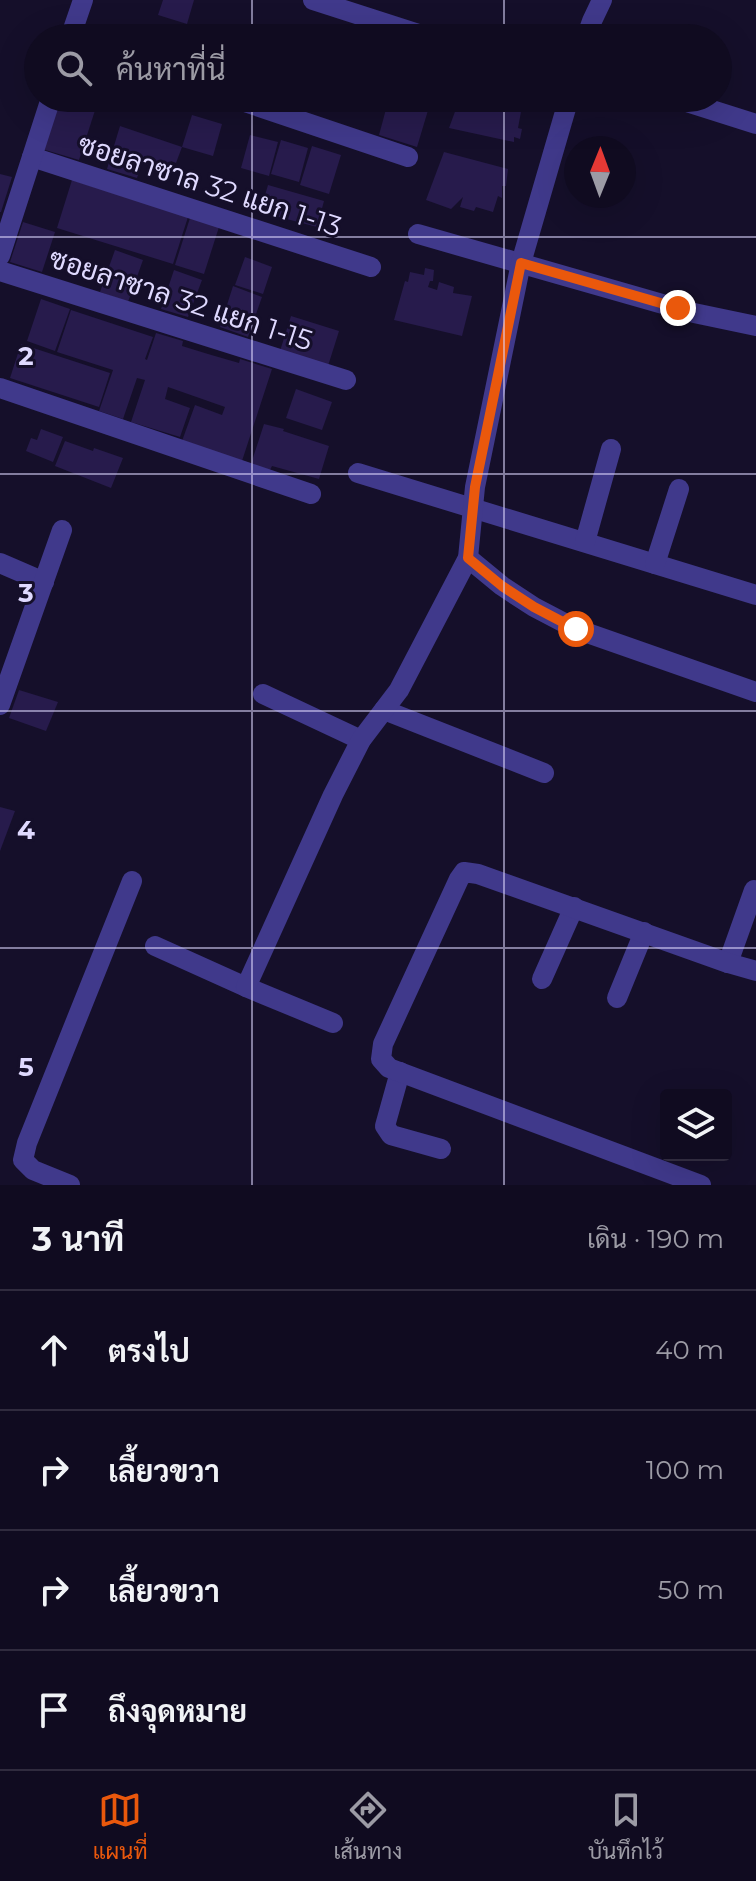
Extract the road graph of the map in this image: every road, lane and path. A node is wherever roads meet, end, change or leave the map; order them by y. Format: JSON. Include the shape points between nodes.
{"nodes":[{"id":1,"x":83,"y":0,"type":"edge"},
{"id":2,"x":313,"y":0,"type":"edge"},
{"id":3,"x":602,"y":0,"type":"edge"},
{"id":4,"x":75,"y":24,"type":"edge"},
{"id":5,"x":388,"y":24,"type":"edge"},
{"id":6,"x":591,"y":24,"type":"edge"},
{"id":7,"x":46,"y":112,"type":"edge"},
{"id":8,"x":275,"y":112,"type":"edge"},
{"id":9,"x":565,"y":112,"type":"edge"},
{"id":10,"x":718,"y":112,"type":"edge"},
{"id":11,"x":756,"y":124,"type":"edge"},
{"id":12,"x":32,"y":157,"type":"junction"},
{"id":13,"x":408,"y":157,"type":"dead end"},
{"id":14,"x":4,"y":230,"type":"edge"},
{"id":15,"x":418,"y":234,"type":"dead end"},
{"id":16,"x":0,"y":256,"type":"edge"},
{"id":17,"x":521,"y":263,"type":"junction"},
{"id":18,"x":371,"y":267,"type":"dead end"},
{"id":19,"x":0,"y":271,"type":"edge"},
{"id":20,"x":756,"y":326,"type":"edge"},
{"id":21,"x":346,"y":380,"type":"dead end"},
{"id":22,"x":0,"y":388,"type":"edge"},
{"id":23,"x":611,"y":449,"type":"dead end"},
{"id":24,"x":358,"y":473,"type":"dead end"},
{"id":25,"x":679,"y":489,"type":"dead end"},
{"id":26,"x":311,"y":494,"type":"dead end"},
{"id":27,"x":473,"y":507,"type":"junction"},
{"id":28,"x":62,"y":530,"type":"dead end"},
{"id":29,"x":585,"y":542,"type":"junction"},
{"id":30,"x":468,"y":558,"type":"junction"},
{"id":31,"x":0,"y":563,"type":"edge"},
{"id":32,"x":655,"y":564,"type":"junction"},
{"id":33,"x":44,"y":582,"type":"junction"},
{"id":34,"x":756,"y":595,"type":"edge"},
{"id":35,"x":756,"y":692,"type":"edge"},
{"id":36,"x":263,"y":694,"type":"dead end"},
{"id":37,"x":0,"y":705,"type":"edge"},
{"id":38,"x":384,"y":710,"type":"junction"},
{"id":39,"x":361,"y":740,"type":"junction"},
{"id":40,"x":544,"y":773,"type":"dead end"},
{"id":41,"x":132,"y":881,"type":"dead end"},
{"id":42,"x":754,"y":890,"type":"dead end"},
{"id":43,"x":574,"y":907,"type":"junction"},
{"id":44,"x":644,"y":932,"type":"junction"},
{"id":45,"x":155,"y":946,"type":"dead end"},
{"id":46,"x":728,"y":963,"type":"junction"},
{"id":47,"x":756,"y":971,"type":"edge"},
{"id":48,"x":542,"y":979,"type":"dead end"},
{"id":49,"x":246,"y":987,"type":"junction"},
{"id":50,"x":617,"y":998,"type":"dead end"},
{"id":51,"x":333,"y":1023,"type":"dead end"},
{"id":52,"x":400,"y":1072,"type":"junction"},
{"id":53,"x":441,"y":1149,"type":"dead end"},
{"id":54,"x":70,"y":1185,"type":"edge"},
{"id":55,"x":701,"y":1185,"type":"edge"}],
"edges":[{"from":1,"to":4,"type":"street"},
{"from":2,"to":5,"type":"street"},
{"from":3,"to":6,"type":"street"},
{"from":7,"to":12,"type":"street"},
{"from":8,"to":13,"type":"street"},
{"from":9,"to":17,"type":"street"},
{"from":10,"to":11,"type":"street"},
{"from":12,"to":14,"type":"street"},
{"from":12,"to":18,"type":"street","name":"ซอยลาซาล 32 แยก 1-13"},
{"from":14,"to":16,"type":"street"},
{"from":15,"to":17,"type":"street"},
{"from":17,"to":20,"type":"street"},
{"from":17,"to":27,"type":"street"},
{"from":19,"to":21,"type":"street","name":"ซอยลาซาล 32 แยก 1-15"},
{"from":22,"to":26,"type":"street"},
{"from":23,"to":29,"type":"street"},
{"from":24,"to":27,"type":"street"},
{"from":25,"to":32,"type":"street"},
{"from":27,"to":29,"type":"street"},
{"from":27,"to":30,"type":"street"},
{"from":28,"to":33,"type":"street"},
{"from":29,"to":32,"type":"street"},
{"from":30,"to":35,"type":"street","via":[[502,586],[576,629]]},
{"from":30,"to":38,"type":"street"},
{"from":31,"to":33,"type":"street"},
{"from":32,"to":34,"type":"street"},
{"from":33,"to":37,"type":"street"},
{"from":36,"to":39,"type":"street"},
{"from":38,"to":39,"type":"street"},
{"from":38,"to":40,"type":"street"},
{"from":39,"to":49,"type":"street"},
{"from":41,"to":54,"type":"street","via":[[23,1160],[33,1170]]},
{"from":42,"to":46,"type":"street"},
{"from":43,"to":44,"type":"street"},
{"from":43,"to":48,"type":"street"},
{"from":43,"to":52,"type":"street","via":[[464,872],[383,1044],[381,1059]]},
{"from":44,"to":46,"type":"street"},
{"from":44,"to":50,"type":"street"},
{"from":45,"to":49,"type":"street"},
{"from":46,"to":47,"type":"street"},
{"from":49,"to":51,"type":"street"},
{"from":52,"to":53,"type":"street","via":[[385,1126],[391,1135]]},
{"from":52,"to":55,"type":"street"}]}
